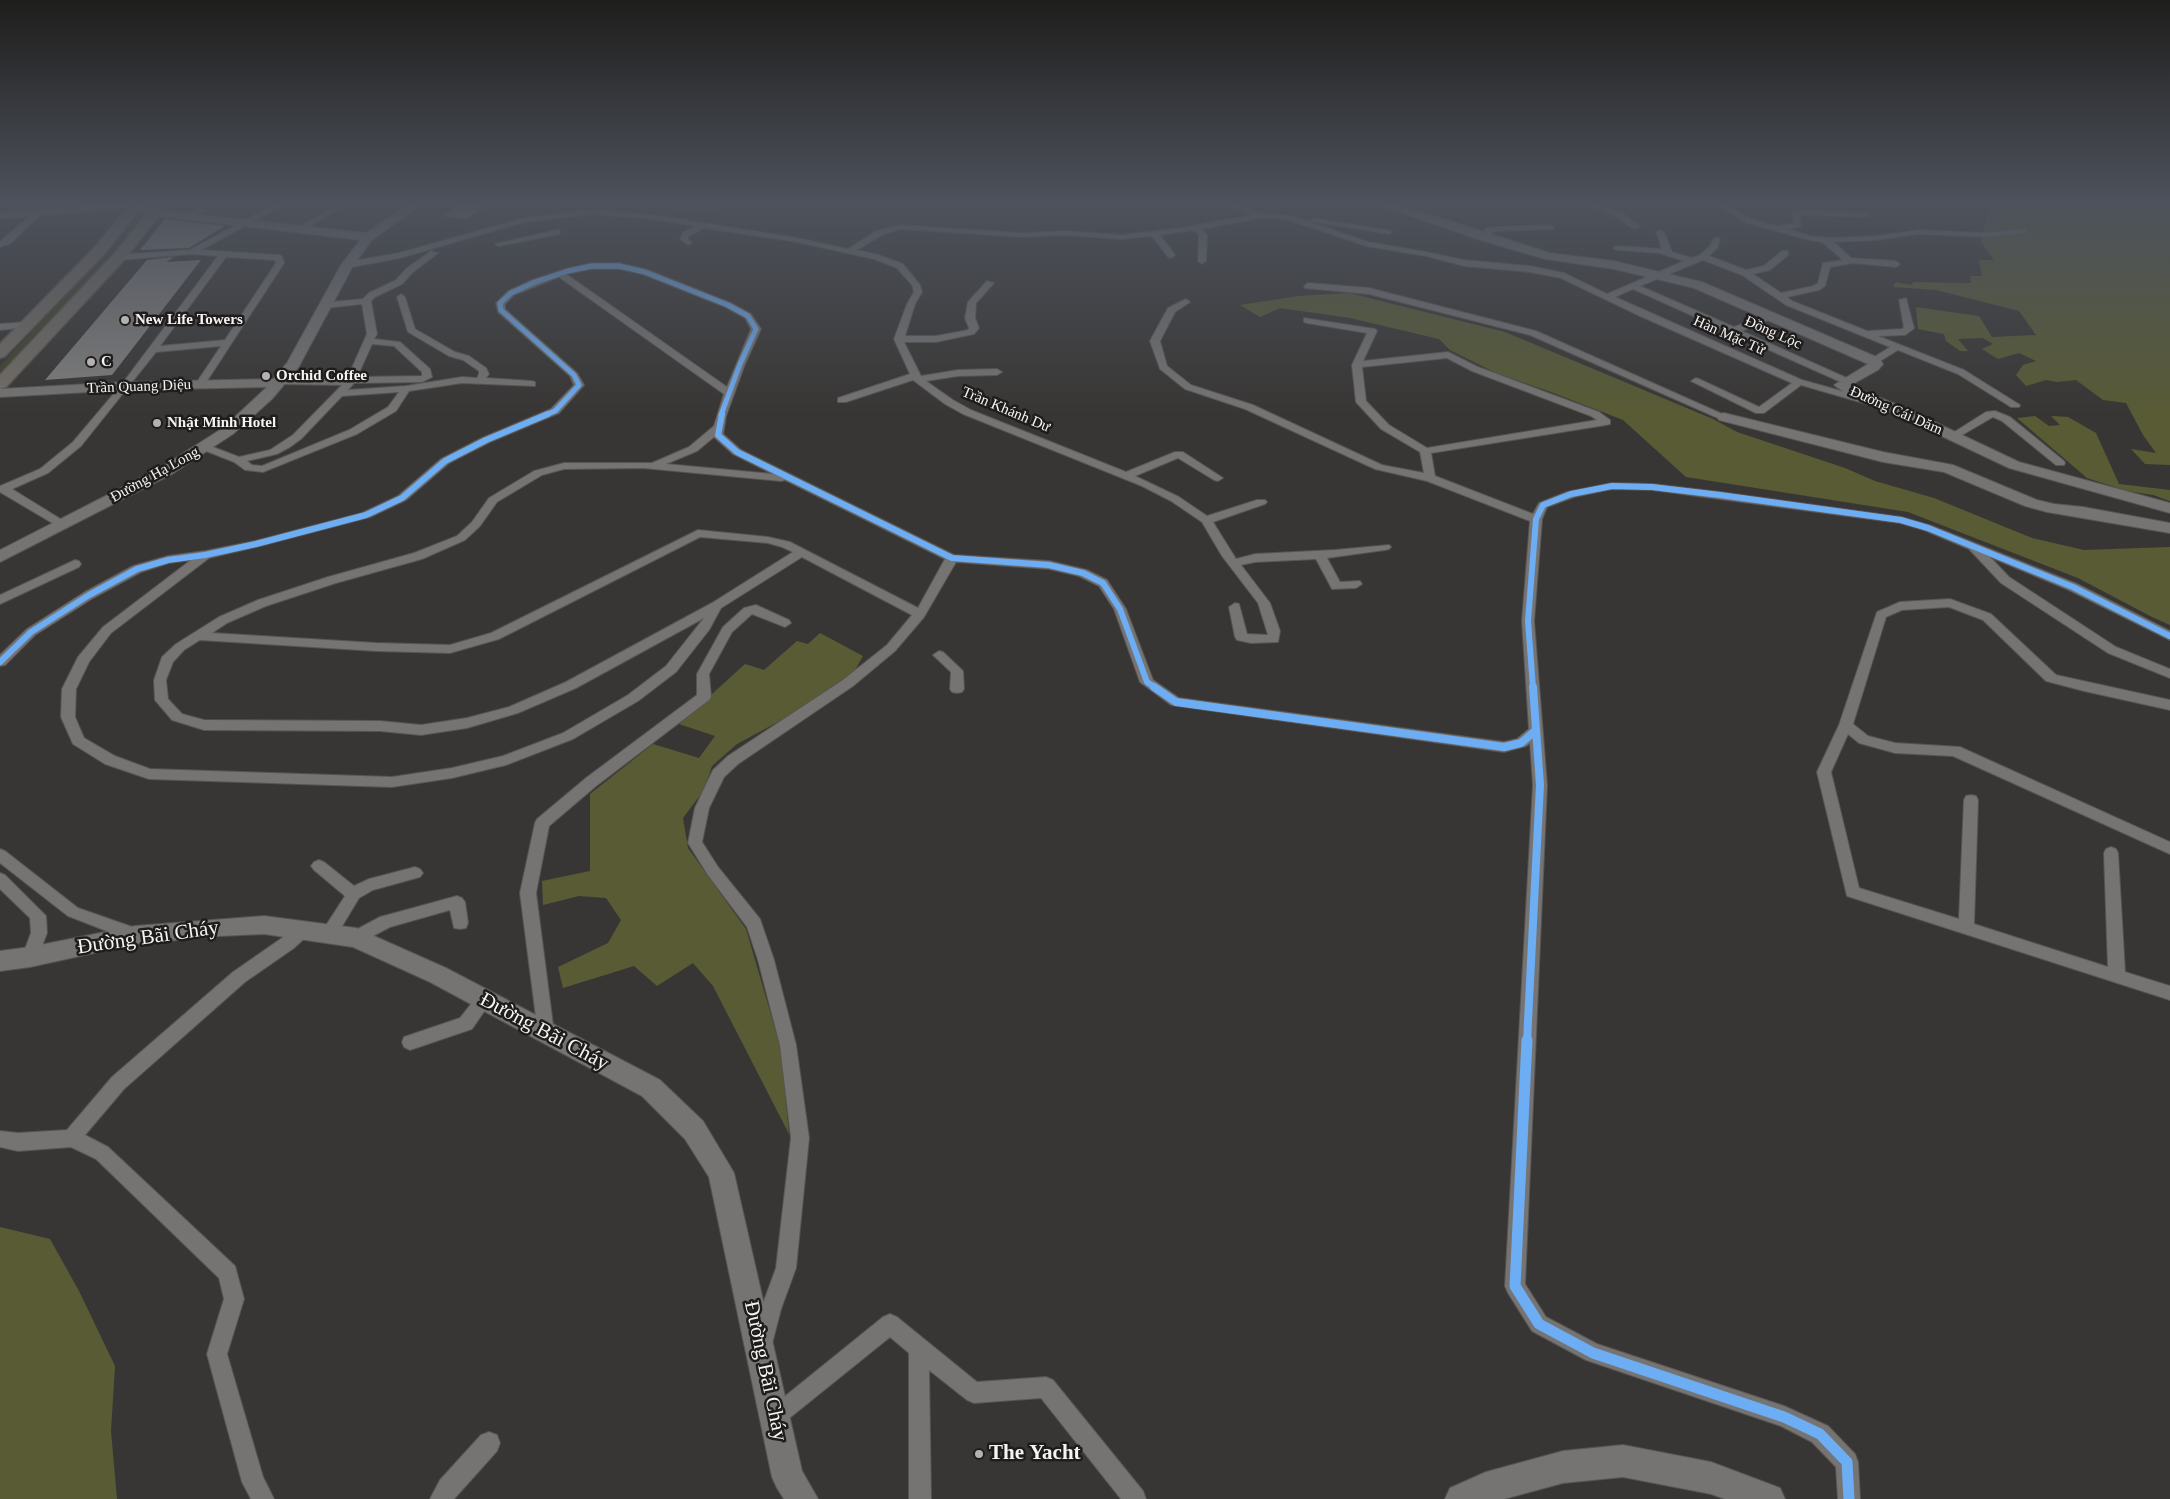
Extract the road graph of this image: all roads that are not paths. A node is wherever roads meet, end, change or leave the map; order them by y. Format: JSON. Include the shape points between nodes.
{"nodes":[{"id":1,"x":76,"y":274,"type":"edge"},
{"id":2,"x":103,"y":274,"type":"edge"},
{"id":3,"x":209,"y":274,"type":"edge"},
{"id":4,"x":273,"y":274,"type":"edge"},
{"id":5,"x":342,"y":274,"type":"edge"},
{"id":6,"x":406,"y":274,"type":"edge"},
{"id":7,"x":560,"y":274,"type":"joint"},
{"id":8,"x":650,"y":274,"type":"edge"},
{"id":9,"x":907,"y":274,"type":"edge"},
{"id":10,"x":1556,"y":274,"type":"edge"},
{"id":11,"x":1654,"y":274,"type":"edge"},
{"id":12,"x":1746,"y":274,"type":"edge"},
{"id":13,"x":1824,"y":274,"type":"edge"},
{"id":14,"x":1660,"y":275,"type":"junction"},
{"id":15,"x":990,"y":283,"type":"dead end"},
{"id":16,"x":1308,"y":286,"type":"dead end"},
{"id":17,"x":1634,"y":286,"type":"junction"},
{"id":18,"x":1780,"y":296,"type":"junction"},
{"id":19,"x":401,"y":297,"type":"dead end"},
{"id":20,"x":1607,"y":297,"type":"junction"},
{"id":21,"x":1903,"y":300,"type":"dead end"},
{"id":22,"x":366,"y":301,"type":"junction"},
{"id":23,"x":1186,"y":302,"type":"dead end"},
{"id":24,"x":325,"y":305,"type":"junction"},
{"id":25,"x":1770,"y":316,"type":"junction"},
{"id":26,"x":1307,"y":320,"type":"dead end"},
{"id":27,"x":26,"y":325,"type":"junction"},
{"id":28,"x":0,"y":327,"type":"edge"},
{"id":29,"x":1733,"y":331,"type":"junction"},
{"id":30,"x":417,"y":333,"type":"junction"},
{"id":31,"x":1863,"y":333,"type":"junction"},
{"id":32,"x":899,"y":339,"type":"junction"},
{"id":33,"x":227,"y":342,"type":"junction"},
{"id":34,"x":370,"y":342,"type":"junction"},
{"id":35,"x":383,"y":342,"type":"junction"},
{"id":36,"x":1896,"y":347,"type":"junction"},
{"id":37,"x":153,"y":349,"type":"junction"},
{"id":38,"x":0,"y":353,"type":"edge"},
{"id":39,"x":1874,"y":361,"type":"junction"},
{"id":40,"x":1357,"y":365,"type":"junction"},
{"id":41,"x":997,"y":372,"type":"dead end"},
{"id":42,"x":427,"y":377,"type":"junction"},
{"id":43,"x":916,"y":377,"type":"junction"},
{"id":44,"x":480,"y":380,"type":"junction"},
{"id":45,"x":351,"y":381,"type":"junction"},
{"id":46,"x":1696,"y":381,"type":"dead end"},
{"id":47,"x":1846,"y":381,"type":"junction"},
{"id":48,"x":1799,"y":382,"type":"junction"},
{"id":49,"x":443,"y":383,"type":"junction"},
{"id":50,"x":0,"y":384,"type":"edge"},
{"id":51,"x":532,"y":384,"type":"dead end"},
{"id":52,"x":200,"y":385,"type":"junction"},
{"id":53,"x":278,"y":385,"type":"junction"},
{"id":54,"x":125,"y":386,"type":"junction"},
{"id":55,"x":401,"y":386,"type":"junction"},
{"id":56,"x":342,"y":392,"type":"junction"},
{"id":57,"x":0,"y":393,"type":"edge"},
{"id":58,"x":729,"y":393,"type":"junction"},
{"id":59,"x":842,"y":400,"type":"dead end"},
{"id":60,"x":2015,"y":405,"type":"dead end"},
{"id":61,"x":1898,"y":410,"type":"junction"},
{"id":62,"x":1724,"y":417,"type":"joint"},
{"id":63,"x":720,"y":426,"type":"junction"},
{"id":64,"x":1953,"y":436,"type":"junction"},
{"id":65,"x":205,"y":447,"type":"junction"},
{"id":66,"x":1425,"y":450,"type":"junction"},
{"id":67,"x":238,"y":460,"type":"junction"},
{"id":68,"x":2060,"y":463,"type":"dead end"},
{"id":69,"x":643,"y":465,"type":"junction"},
{"id":70,"x":1125,"y":476,"type":"junction"},
{"id":71,"x":1218,"y":478,"type":"dead end"},
{"id":72,"x":1430,"y":478,"type":"junction"},
{"id":73,"x":791,"y":479,"type":"junction"},
{"id":74,"x":2,"y":489,"type":"edge"},
{"id":75,"x":1261,"y":502,"type":"dead end"},
{"id":76,"x":2170,"y":508,"type":"edge"},
{"id":77,"x":1536,"y":519,"type":"junction"},
{"id":78,"x":1206,"y":520,"type":"junction"},
{"id":79,"x":63,"y":525,"type":"junction"},
{"id":80,"x":2170,"y":528,"type":"edge"},
{"id":81,"x":1971,"y":545,"type":"junction"},
{"id":82,"x":1385,"y":547,"type":"dead end"},
{"id":83,"x":802,"y":552,"type":"junction"},
{"id":84,"x":205,"y":554,"type":"junction"},
{"id":85,"x":1319,"y":554,"type":"junction"},
{"id":86,"x":0,"y":557,"type":"edge"},
{"id":87,"x":952,"y":558,"type":"junction"},
{"id":88,"x":1234,"y":563,"type":"junction"},
{"id":89,"x":75,"y":564,"type":"dead end"},
{"id":90,"x":1356,"y":584,"type":"dead end"},
{"id":91,"x":0,"y":600,"type":"edge"},
{"id":92,"x":716,"y":606,"type":"junction"},
{"id":93,"x":1234,"y":607,"type":"dead end"},
{"id":94,"x":920,"y":614,"type":"junction"},
{"id":95,"x":785,"y":623,"type":"dead end"},
{"id":96,"x":197,"y":636,"type":"junction"},
{"id":97,"x":2170,"y":636,"type":"edge"},
{"id":98,"x":939,"y":656,"type":"dead end"},
{"id":99,"x":0,"y":662,"type":"edge"},
{"id":100,"x":2170,"y":674,"type":"edge"},
{"id":101,"x":957,"y":690,"type":"dead end"},
{"id":102,"x":2170,"y":704,"type":"edge"},
{"id":103,"x":1846,"y":725,"type":"junction"},
{"id":104,"x":1535,"y":731,"type":"junction"},
{"id":105,"x":1972,"y":800,"type":"dead end"},
{"id":106,"x":2170,"y":848,"type":"edge"},
{"id":107,"x":2111,"y":853,"type":"dead end"},
{"id":108,"x":0,"y":855,"type":"edge"},
{"id":109,"x":319,"y":866,"type":"dead end"},
{"id":110,"x":415,"y":873,"type":"dead end"},
{"id":111,"x":0,"y":879,"type":"edge"},
{"id":112,"x":354,"y":894,"type":"junction"},
{"id":113,"x":460,"y":923,"type":"dead end"},
{"id":114,"x":1966,"y":928,"type":"junction"},
{"id":115,"x":302,"y":930,"type":"junction"},
{"id":116,"x":329,"y":933,"type":"junction"},
{"id":117,"x":134,"y":935,"type":"junction"},
{"id":118,"x":356,"y":938,"type":"junction"},
{"id":119,"x":30,"y":957,"type":"junction"},
{"id":120,"x":0,"y":961,"type":"edge"},
{"id":121,"x":2117,"y":976,"type":"junction"},
{"id":122,"x":2170,"y":993,"type":"edge"},
{"id":123,"x":484,"y":1000,"type":"junction"},
{"id":124,"x":546,"y":1034,"type":"junction"},
{"id":125,"x":410,"y":1042,"type":"dead end"},
{"id":126,"x":0,"y":1138,"type":"edge"},
{"id":127,"x":72,"y":1138,"type":"junction"},
{"id":128,"x":761,"y":1348,"type":"junction"},
{"id":129,"x":920,"y":1348,"type":"junction"},
{"id":130,"x":775,"y":1416,"type":"junction"},
{"id":131,"x":489,"y":1443,"type":"dead end"},
{"id":132,"x":263,"y":1499,"type":"edge"},
{"id":133,"x":441,"y":1499,"type":"edge"},
{"id":134,"x":802,"y":1499,"type":"edge"},
{"id":135,"x":920,"y":1499,"type":"edge"},
{"id":136,"x":1135,"y":1499,"type":"edge"},
{"id":137,"x":1462,"y":1499,"type":"edge"},
{"id":138,"x":1769,"y":1499,"type":"edge"},
{"id":139,"x":1850,"y":1499,"type":"edge"}],
"edges":[{"from":1,"to":27,"type":"main road"},
{"from":2,"to":50,"type":"main road"},
{"from":3,"to":37,"type":"street"},
{"from":4,"to":33,"type":"street"},
{"from":5,"to":24,"type":"street","name":"Đường Hạ Long"},
{"from":6,"to":22,"type":"street","via":[[399,282]]},
{"from":7,"to":58,"type":"street"},
{"from":7,"to":84,"type":"street","via":[[511,292],[500,303],[501,310],[574,375],[579,385],[555,411],[444,461],[402,498],[366,515]]},
{"from":8,"to":58,"type":"street","via":[[748,316],[756,329]]},
{"from":9,"to":32,"type":"street","via":[[918,292]]},
{"from":10,"to":20,"type":"street","name":"Hàn Mặc Tử"},
{"from":11,"to":14,"type":"street"},
{"from":12,"to":18,"type":"street"},
{"from":13,"to":18,"type":"street","via":[[1822,284],[1816,288]]},
{"from":14,"to":17,"type":"street"},
{"from":14,"to":25,"type":"street","via":[[1698,285]]},
{"from":15,"to":32,"type":"street","via":[[972,302],[970,318],[974,328],[971,332],[936,339]]},
{"from":16,"to":62,"type":"street","via":[[1369,291],[1533,332]]},
{"from":17,"to":20,"type":"street"},
{"from":17,"to":29,"type":"street","name":"Đồng Lộc"},
{"from":18,"to":31,"type":"street","via":[[1788,303]]},
{"from":19,"to":30,"type":"street","via":[[411,330]]},
{"from":20,"to":48,"type":"street","name":"Hàn Mặc Tử"},
{"from":21,"to":31,"type":"street","via":[[1909,328],[1905,332]]},
{"from":22,"to":24,"type":"street"},
{"from":22,"to":34,"type":"street","via":[[372,325]]},
{"from":23,"to":72,"type":"street","via":[[1171,310],[1155,341],[1162,367],[1188,387],[1249,407],[1379,467]]},
{"from":24,"to":53,"type":"street","name":"Đường Hạ Long","via":[[293,365]]},
{"from":25,"to":29,"type":"street"},
{"from":25,"to":39,"type":"street"},
{"from":26,"to":40,"type":"street","via":[[1372,331]]},
{"from":27,"to":28,"type":"street"},
{"from":27,"to":38,"type":"main road"},
{"from":29,"to":47,"type":"street","name":"Đồng Lộc"},
{"from":30,"to":35,"type":"street"},
{"from":30,"to":44,"type":"street","via":[[483,370]]},
{"from":31,"to":36,"type":"street"},
{"from":32,"to":43,"type":"street"},
{"from":33,"to":37,"type":"street"},
{"from":33,"to":52,"type":"street"},
{"from":34,"to":35,"type":"street"},
{"from":34,"to":45,"type":"street"},
{"from":35,"to":42,"type":"street","via":[[401,347],[427,371]]},
{"from":36,"to":39,"type":"street"},
{"from":36,"to":60,"type":"street","via":[[1961,372]]},
{"from":37,"to":54,"type":"street"},
{"from":39,"to":47,"type":"street","name":"Đường Cái Dăm","via":[[1873,367]]},
{"from":40,"to":66,"type":"street","via":[[1361,402],[1385,427]]},
{"from":40,"to":66,"type":"street","via":[[1448,355],[1475,369],[1595,414],[1606,422]]},
{"from":41,"to":43,"type":"street"},
{"from":42,"to":49,"type":"street","via":[[435,376]]},
{"from":42,"to":55,"type":"street"},
{"from":43,"to":59,"type":"street"},
{"from":43,"to":70,"type":"street","name":"Trần Khánh Dư","via":[[967,412]]},
{"from":44,"to":49,"type":"street"},
{"from":44,"to":51,"type":"street"},
{"from":45,"to":53,"type":"street"},
{"from":45,"to":55,"type":"street"},
{"from":45,"to":56,"type":"street"},
{"from":46,"to":48,"type":"street","via":[[1760,411]]},
{"from":47,"to":61,"type":"street","name":"Đường Cái Dăm","via":[[1841,385],[1844,388]]},
{"from":48,"to":61,"type":"street","name":"Hàn Mặc Tử"},
{"from":49,"to":55,"type":"street"},
{"from":52,"to":53,"type":"street","name":"Trần Quang Diệu"},
{"from":52,"to":54,"type":"street","name":"Trần Quang Diệu"},
{"from":53,"to":56,"type":"street"},
{"from":53,"to":65,"type":"street","name":"Đường Hạ Long","via":[[228,432]]},
{"from":54,"to":57,"type":"street","name":"Trần Quang Diệu"},
{"from":54,"to":74,"type":"street","via":[[77,444],[44,471]]},
{"from":55,"to":56,"type":"street"},
{"from":55,"to":67,"type":"street","via":[[392,409],[353,432],[263,469],[249,468]]},
{"from":56,"to":67,"type":"street","via":[[286,445],[273,452]]},
{"from":58,"to":63,"type":"street"},
{"from":61,"to":64,"type":"street","name":"Đường Cái Dăm"},
{"from":62,"to":80,"type":"street","via":[[1883,457],[1948,468],[2053,509]]},
{"from":63,"to":69,"type":"street","via":[[693,449],[659,464]]},
{"from":63,"to":73,"type":"street","via":[[718,435],[737,452]]},
{"from":64,"to":68,"type":"street","via":[[1995,414]]},
{"from":64,"to":76,"type":"street","name":"Đường Cái Dăm","via":[[2014,464]]},
{"from":65,"to":67,"type":"street"},
{"from":65,"to":79,"type":"street","name":"Đường Hạ Long"},
{"from":66,"to":72,"type":"street"},
{"from":69,"to":73,"type":"street"},
{"from":69,"to":96,"type":"street","via":[[564,466],[538,473],[493,500],[461,538],[418,556],[262,602]]},
{"from":70,"to":71,"type":"street","via":[[1179,454]]},
{"from":70,"to":78,"type":"street","name":"Trần Khánh Dư","via":[[1175,499]]},
{"from":72,"to":77,"type":"street"},
{"from":73,"to":87,"type":"street"},
{"from":74,"to":79,"type":"street"},
{"from":75,"to":78,"type":"street"},
{"from":77,"to":81,"type":"street","via":[[1543,505],[1571,494],[1612,486],[1652,487],[1901,520]]},
{"from":77,"to":104,"type":"street","via":[[1528,621]]},
{"from":78,"to":88,"type":"street","name":"Trần Khánh Dư"},
{"from":79,"to":86,"type":"street","name":"Đường Hạ Long"},
{"from":81,"to":97,"type":"street","via":[[2073,587]]},
{"from":81,"to":100,"type":"street","via":[[2006,580],[2112,650]]},
{"from":82,"to":85,"type":"street"},
{"from":83,"to":92,"type":"street"},
{"from":83,"to":94,"type":"street"},
{"from":83,"to":96,"type":"street","via":[[768,540],[698,533],[495,636],[450,649]]},
{"from":84,"to":92,"type":"street","via":[[107,630],[83,660],[69,689],[68,717],[78,741],[110,760],[149,774],[392,782],[452,773],[506,760],[568,736],[633,698],[671,668],[705,627]]},
{"from":84,"to":99,"type":"street","via":[[137,569],[31,632]]},
{"from":85,"to":88,"type":"street","via":[[1255,558]]},
{"from":85,"to":90,"type":"street","via":[[1336,586]]},
{"from":87,"to":94,"type":"street"},
{"from":87,"to":104,"type":"street","via":[[1049,565],[1083,573],[1103,583],[1120,609],[1146,682],[1176,702],[1504,746],[1522,742]]},
{"from":88,"to":93,"type":"street","name":"Trần Khánh Dư","via":[[1264,603],[1274,639],[1240,637]]},
{"from":89,"to":91,"type":"street"},
{"from":92,"to":96,"type":"street","via":[[571,685],[521,706],[467,723],[421,730],[380,726],[204,725],[178,717],[162,700],[160,680],[167,660]]},
{"from":94,"to":128,"type":"street","via":[[891,648],[848,684],[733,760],[718,774],[702,808],[696,843],[754,924],[766,960],[788,1045],[800,1138],[786,1268]]},
{"from":95,"to":124,"type":"street","via":[[756,610],[748,611],[727,630],[703,674],[704,696],[542,823],[528,893]]},
{"from":98,"to":101,"type":"street","via":[[957,671]]},
{"from":102,"to":103,"type":"street","via":[[2051,678],[1987,617],[1950,603],[1900,606],[1880,615]]},
{"from":103,"to":106,"type":"street","via":[[1864,740],[1895,748],[1956,751]]},
{"from":103,"to":114,"type":"street","via":[[1824,772],[1852,892]]},
{"from":104,"to":139,"type":"street","via":[[1540,785],[1515,1286],[1539,1324],[1593,1353],[1784,1416],[1820,1434],[1846,1462]]},
{"from":105,"to":114,"type":"street"},
{"from":107,"to":121,"type":"street"},
{"from":108,"to":117,"type":"street","via":[[73,912]]},
{"from":109,"to":112,"type":"street"},
{"from":110,"to":112,"type":"street","via":[[369,885]]},
{"from":111,"to":119,"type":"street","via":[[38,916],[39,933]]},
{"from":112,"to":116,"type":"street"},
{"from":113,"to":118,"type":"street","via":[[457,902],[386,922]]},
{"from":114,"to":121,"type":"street"},
{"from":115,"to":116,"type":"street","name":"Đường Bãi Cháy"},
{"from":115,"to":117,"type":"street","name":"Đường Bãi Cháy","via":[[264,925]]},
{"from":115,"to":127,"type":"street","via":[[239,977],[131,1071]]},
{"from":116,"to":118,"type":"street","name":"Đường Bãi Cháy"},
{"from":117,"to":119,"type":"street","name":"Đường Bãi Cháy"},
{"from":118,"to":123,"type":"street","name":"Đường Bãi Cháy"},
{"from":119,"to":120,"type":"street","name":"Đường Bãi Cháy"},
{"from":121,"to":122,"type":"street"},
{"from":123,"to":124,"type":"street","name":"Đường Bãi Cháy"},
{"from":123,"to":125,"type":"street","via":[[466,1024]]},
{"from":124,"to":128,"type":"street","name":"Đường Bãi Cháy","via":[[650,1088],[694,1130],[721,1173]]},
{"from":126,"to":127,"type":"street","via":[[18,1142]]},
{"from":127,"to":132,"type":"street","via":[[102,1153],[228,1273],[234,1299],[216,1354],[253,1482]]},
{"from":128,"to":130,"type":"street","name":"Đường Bãi Cháy"},
{"from":129,"to":130,"type":"street","via":[[890,1324]]},
{"from":129,"to":135,"type":"street"},
{"from":129,"to":136,"type":"street","via":[[974,1393],[1046,1387]]},
{"from":130,"to":134,"type":"street","name":"Đường Bãi Cháy","via":[[788,1477]]},
{"from":131,"to":133,"type":"street"},
{"from":137,"to":138,"type":"street","via":[[1486,1488],[1563,1468],[1623,1461],[1711,1478]]}]}
